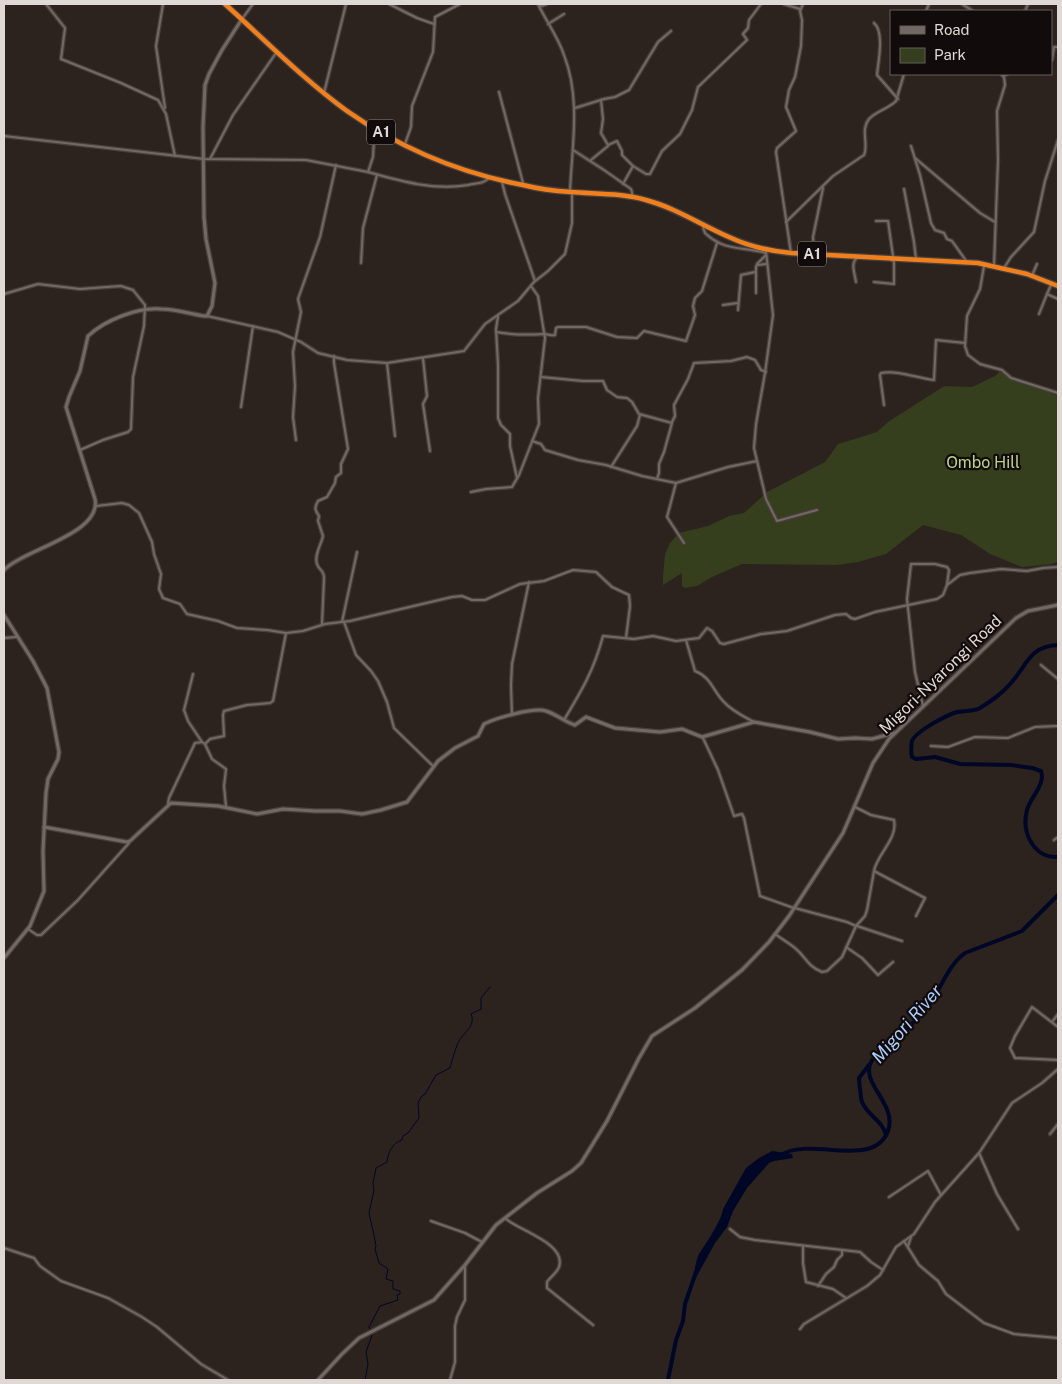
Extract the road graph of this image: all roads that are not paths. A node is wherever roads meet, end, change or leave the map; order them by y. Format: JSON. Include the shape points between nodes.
{"nodes":[{"id":1,"x":46,"y":4,"type":"edge"},
{"id":2,"x":163,"y":4,"type":"edge"},
{"id":3,"x":225,"y":4,"type":"edge"},
{"id":4,"x":254,"y":4,"type":"edge"},
{"id":5,"x":346,"y":4,"type":"edge"},
{"id":6,"x":388,"y":4,"type":"edge"},
{"id":7,"x":460,"y":4,"type":"edge"},
{"id":8,"x":538,"y":4,"type":"edge"},
{"id":9,"x":547,"y":4,"type":"edge"},
{"id":10,"x":761,"y":4,"type":"edge"},
{"id":11,"x":784,"y":4,"type":"edge"},
{"id":12,"x":803,"y":4,"type":"edge"},
{"id":13,"x":800,"y":9,"type":"junction"},
{"id":14,"x":564,"y":14,"type":"dead end"},
{"id":15,"x":242,"y":19,"type":"junction"},
{"id":16,"x":874,"y":23,"type":"dead end"},
{"id":17,"x":548,"y":24,"type":"junction"},
{"id":18,"x":434,"y":25,"type":"junction"},
{"id":19,"x":671,"y":31,"type":"dead end"},
{"id":20,"x":1058,"y":47,"type":"edge"},
{"id":21,"x":277,"y":52,"type":"junction"},
{"id":22,"x":1052,"y":60,"type":"edge"},
{"id":23,"x":904,"y":75,"type":"edge"},
{"id":24,"x":1002,"y":75,"type":"edge"},
{"id":25,"x":499,"y":92,"type":"dead end"},
{"id":26,"x":324,"y":93,"type":"junction"},
{"id":27,"x":898,"y":99,"type":"junction"},
{"id":28,"x":601,"y":100,"type":"junction"},
{"id":29,"x":575,"y":109,"type":"junction"},
{"id":30,"x":165,"y":110,"type":"junction"},
{"id":31,"x":378,"y":131,"type":"junction"},
{"id":32,"x":4,"y":136,"type":"edge"},
{"id":33,"x":1058,"y":140,"type":"edge"},
{"id":34,"x":405,"y":146,"type":"junction"},
{"id":35,"x":608,"y":146,"type":"junction"},
{"id":36,"x":911,"y":146,"type":"dead end"},
{"id":37,"x":573,"y":150,"type":"junction"},
{"id":38,"x":175,"y":156,"type":"junction"},
{"id":39,"x":914,"y":157,"type":"junction"},
{"id":40,"x":204,"y":159,"type":"junction"},
{"id":41,"x":210,"y":159,"type":"junction"},
{"id":42,"x":591,"y":160,"type":"junction"},
{"id":43,"x":336,"y":165,"type":"junction"},
{"id":44,"x":633,"y":166,"type":"junction"},
{"id":45,"x":368,"y":172,"type":"junction"},
{"id":46,"x":377,"y":175,"type":"junction"},
{"id":47,"x":489,"y":178,"type":"junction"},
{"id":48,"x":502,"y":181,"type":"junction"},
{"id":49,"x":623,"y":184,"type":"junction"},
{"id":50,"x":523,"y":186,"type":"junction"},
{"id":51,"x":823,"y":186,"type":"junction"},
{"id":52,"x":904,"y":189,"type":"dead end"},
{"id":53,"x":571,"y":192,"type":"junction"},
{"id":54,"x":632,"y":197,"type":"junction"},
{"id":55,"x":786,"y":222,"type":"junction"},
{"id":56,"x":876,"y":222,"type":"dead end"},
{"id":57,"x":995,"y":222,"type":"junction"},
{"id":58,"x":704,"y":224,"type":"junction"},
{"id":59,"x":717,"y":243,"type":"junction"},
{"id":60,"x":766,"y":253,"type":"junction"},
{"id":61,"x":790,"y":253,"type":"junction"},
{"id":62,"x":814,"y":254,"type":"junction"},
{"id":63,"x":858,"y":256,"type":"junction"},
{"id":64,"x":893,"y":259,"type":"junction"},
{"id":65,"x":916,"y":260,"type":"junction"},
{"id":66,"x":361,"y":262,"type":"dead end"},
{"id":67,"x":968,"y":262,"type":"junction"},
{"id":68,"x":767,"y":264,"type":"junction"},
{"id":69,"x":985,"y":264,"type":"junction"},
{"id":70,"x":1037,"y":264,"type":"dead end"},
{"id":71,"x":757,"y":265,"type":"junction"},
{"id":72,"x":994,"y":266,"type":"junction"},
{"id":73,"x":1004,"y":268,"type":"junction"},
{"id":74,"x":755,"y":272,"type":"junction"},
{"id":75,"x":1034,"y":276,"type":"junction"},
{"id":76,"x":534,"y":281,"type":"junction"},
{"id":77,"x":856,"y":282,"type":"dead end"},
{"id":78,"x":874,"y":282,"type":"dead end"},
{"id":79,"x":1052,"y":283,"type":"junction"},
{"id":80,"x":531,"y":286,"type":"junction"},
{"id":81,"x":1058,"y":286,"type":"edge"},
{"id":82,"x":756,"y":293,"type":"dead end"},
{"id":83,"x":4,"y":294,"type":"edge"},
{"id":84,"x":1047,"y":294,"type":"junction"},
{"id":85,"x":1058,"y":299,"type":"edge"},
{"id":86,"x":738,"y":303,"type":"junction"},
{"id":87,"x":723,"y":305,"type":"dead end"},
{"id":88,"x":146,"y":310,"type":"junction"},
{"id":89,"x":738,"y":310,"type":"dead end"},
{"id":90,"x":1039,"y":314,"type":"dead end"},
{"id":91,"x":207,"y":316,"type":"junction"},
{"id":92,"x":498,"y":316,"type":"junction"},
{"id":93,"x":253,"y":326,"type":"junction"},
{"id":94,"x":496,"y":332,"type":"junction"},
{"id":95,"x":545,"y":334,"type":"junction"},
{"id":96,"x":296,"y":340,"type":"junction"},
{"id":97,"x":965,"y":343,"type":"junction"},
{"id":98,"x":334,"y":356,"type":"junction"},
{"id":99,"x":424,"y":358,"type":"junction"},
{"id":100,"x":387,"y":363,"type":"junction"},
{"id":101,"x":766,"y":372,"type":"junction"},
{"id":102,"x":541,"y":377,"type":"junction"},
{"id":103,"x":1058,"y":393,"type":"edge"},
{"id":104,"x":884,"y":405,"type":"dead end"},
{"id":105,"x":241,"y":407,"type":"dead end"},
{"id":106,"x":640,"y":415,"type":"junction"},
{"id":107,"x":672,"y":423,"type":"junction"},
{"id":108,"x":395,"y":436,"type":"dead end"},
{"id":109,"x":296,"y":440,"type":"dead end"},
{"id":110,"x":532,"y":441,"type":"junction"},
{"id":111,"x":80,"y":450,"type":"junction"},
{"id":112,"x":430,"y":451,"type":"dead end"},
{"id":113,"x":757,"y":461,"type":"junction"},
{"id":114,"x":611,"y":467,"type":"junction"},
{"id":115,"x":517,"y":478,"type":"junction"},
{"id":116,"x":657,"y":479,"type":"junction"},
{"id":117,"x":676,"y":483,"type":"junction"},
{"id":118,"x":471,"y":492,"type":"dead end"},
{"id":119,"x":96,"y":506,"type":"junction"},
{"id":120,"x":817,"y":510,"type":"dead end"},
{"id":121,"x":684,"y":543,"type":"dead end"},
{"id":122,"x":357,"y":552,"type":"dead end"},
{"id":123,"x":1058,"y":567,"type":"edge"},
{"id":124,"x":4,"y":570,"type":"edge"},
{"id":125,"x":529,"y":582,"type":"junction"},
{"id":126,"x":947,"y":585,"type":"junction"},
{"id":127,"x":908,"y":604,"type":"junction"},
{"id":128,"x":1058,"y":605,"type":"edge"},
{"id":129,"x":4,"y":615,"type":"edge"},
{"id":130,"x":343,"y":622,"type":"junction"},
{"id":131,"x":322,"y":624,"type":"junction"},
{"id":132,"x":286,"y":633,"type":"junction"},
{"id":133,"x":17,"y":636,"type":"junction"},
{"id":134,"x":4,"y":638,"type":"edge"},
{"id":135,"x":626,"y":638,"type":"junction"},
{"id":136,"x":686,"y":640,"type":"junction"},
{"id":137,"x":1041,"y":665,"type":"dead end"},
{"id":138,"x":193,"y":674,"type":"dead end"},
{"id":139,"x":1058,"y":679,"type":"edge"},
{"id":140,"x":923,"y":706,"type":"junction"},
{"id":141,"x":512,"y":715,"type":"junction"},
{"id":142,"x":564,"y":720,"type":"junction"},
{"id":143,"x":754,"y":722,"type":"junction"},
{"id":144,"x":1058,"y":726,"type":"edge"},
{"id":145,"x":895,"y":733,"type":"junction"},
{"id":146,"x":702,"y":737,"type":"junction"},
{"id":147,"x":204,"y":743,"type":"junction"},
{"id":148,"x":931,"y":746,"type":"dead end"},
{"id":149,"x":434,"y":767,"type":"junction"},
{"id":150,"x":168,"y":804,"type":"junction"},
{"id":151,"x":226,"y":807,"type":"junction"},
{"id":152,"x":855,"y":807,"type":"junction"},
{"id":153,"x":44,"y":827,"type":"junction"},
{"id":154,"x":1058,"y":837,"type":"edge"},
{"id":155,"x":1054,"y":840,"type":"dead end"},
{"id":156,"x":130,"y":841,"type":"junction"},
{"id":157,"x":874,"y":872,"type":"junction"},
{"id":158,"x":795,"y":907,"type":"junction"},
{"id":159,"x":916,"y":916,"type":"dead end"},
{"id":160,"x":856,"y":926,"type":"junction"},
{"id":161,"x":28,"y":929,"type":"junction"},
{"id":162,"x":775,"y":934,"type":"junction"},
{"id":163,"x":902,"y":941,"type":"dead end"},
{"id":164,"x":846,"y":947,"type":"junction"},
{"id":165,"x":4,"y":958,"type":"edge"},
{"id":166,"x":893,"y":962,"type":"dead end"},
{"id":167,"x":1058,"y":1014,"type":"edge"},
{"id":168,"x":1051,"y":1023,"type":"junction"},
{"id":169,"x":1058,"y":1027,"type":"edge"},
{"id":170,"x":1058,"y":1060,"type":"edge"},
{"id":171,"x":1058,"y":1069,"type":"edge"},
{"id":172,"x":1058,"y":1124,"type":"edge"},
{"id":173,"x":1050,"y":1134,"type":"dead end"},
{"id":174,"x":979,"y":1153,"type":"junction"},
{"id":175,"x":942,"y":1195,"type":"junction"},
{"id":176,"x":889,"y":1197,"type":"dead end"},
{"id":177,"x":505,"y":1218,"type":"junction"},
{"id":178,"x":431,"y":1221,"type":"dead end"},
{"id":179,"x":730,"y":1228,"type":"dead end"},
{"id":180,"x":1018,"y":1229,"type":"dead end"},
{"id":181,"x":912,"y":1236,"type":"junction"},
{"id":182,"x":903,"y":1240,"type":"junction"},
{"id":183,"x":482,"y":1242,"type":"junction"},
{"id":184,"x":803,"y":1246,"type":"junction"},
{"id":185,"x":908,"y":1247,"type":"junction"},
{"id":186,"x":4,"y":1248,"type":"edge"},
{"id":187,"x":842,"y":1250,"type":"junction"},
{"id":188,"x":464,"y":1265,"type":"junction"},
{"id":189,"x":884,"y":1270,"type":"junction"},
{"id":190,"x":818,"y":1286,"type":"junction"},
{"id":191,"x":846,"y":1298,"type":"junction"},
{"id":192,"x":593,"y":1325,"type":"dead end"},
{"id":193,"x":800,"y":1329,"type":"dead end"},
{"id":194,"x":1058,"y":1338,"type":"edge"},
{"id":195,"x":228,"y":1380,"type":"edge"},
{"id":196,"x":318,"y":1380,"type":"edge"},
{"id":197,"x":450,"y":1380,"type":"edge"}],
"edges":[{"from":1,"to":30,"type":"street","via":[[66,28],[61,59],[156,98]]},
{"from":2,"to":30,"type":"street","via":[[156,46]]},
{"from":3,"to":15,"type":"highway","number":"A1"},
{"from":4,"to":15,"type":"street"},
{"from":5,"to":26,"type":"street"},
{"from":6,"to":18,"type":"street"},
{"from":7,"to":18,"type":"street","via":[[437,16]]},
{"from":8,"to":9,"type":"street"},
{"from":8,"to":17,"type":"street"},
{"from":10,"to":44,"type":"street","via":[[743,34],[746,40],[698,87],[692,110],[681,132],[662,151],[650,174]]},
{"from":11,"to":13,"type":"street"},
{"from":12,"to":13,"type":"street"},
{"from":13,"to":55,"type":"street","via":[[802,43],[786,107],[796,131],[776,152]]},
{"from":14,"to":17,"type":"street"},
{"from":15,"to":21,"type":"highway","number":"A1"},
{"from":15,"to":40,"type":"street","via":[[206,82]]},
{"from":16,"to":27,"type":"street","via":[[879,32],[877,75]]},
{"from":17,"to":29,"type":"street","via":[[566,60]]},
{"from":18,"to":34,"type":"street","via":[[433,52],[412,106],[411,127]]},
{"from":19,"to":28,"type":"street","via":[[658,42],[630,89]]},
{"from":20,"to":22,"type":"street","via":[[1054,47]]},
{"from":21,"to":26,"type":"highway","number":"A1"},
{"from":21,"to":41,"type":"street","via":[[233,115]]},
{"from":23,"to":27,"type":"street"},
{"from":24,"to":57,"type":"street","via":[[1004,90],[997,111]]},
{"from":25,"to":50,"type":"street"},
{"from":26,"to":31,"type":"highway","number":"A1"},
{"from":27,"to":51,"type":"street","via":[[868,120],[864,155]]},
{"from":28,"to":29,"type":"street"},
{"from":28,"to":35,"type":"street","via":[[603,120],[600,133]]},
{"from":29,"to":37,"type":"street"},
{"from":30,"to":38,"type":"street"},
{"from":31,"to":34,"type":"highway","number":"A1"},
{"from":31,"to":45,"type":"street"},
{"from":32,"to":38,"type":"street"},
{"from":33,"to":73,"type":"street","via":[[1034,232]]},
{"from":34,"to":47,"type":"highway","number":"A1"},
{"from":35,"to":42,"type":"street"},
{"from":35,"to":44,"type":"street","via":[[618,141],[622,155]]},
{"from":36,"to":39,"type":"street"},
{"from":37,"to":42,"type":"street"},
{"from":37,"to":53,"type":"street"},
{"from":38,"to":40,"type":"street"},
{"from":39,"to":57,"type":"street"},
{"from":39,"to":67,"type":"street","via":[[930,223],[953,241]]},
{"from":40,"to":41,"type":"street"},
{"from":40,"to":91,"type":"street","via":[[205,230],[215,283],[212,306]]},
{"from":41,"to":43,"type":"street","via":[[300,159]]},
{"from":42,"to":49,"type":"street"},
{"from":43,"to":45,"type":"street"},
{"from":43,"to":96,"type":"street","via":[[322,233],[299,294],[301,312]]},
{"from":44,"to":49,"type":"street"},
{"from":45,"to":46,"type":"street"},
{"from":46,"to":47,"type":"street","via":[[450,188],[483,183]]},
{"from":46,"to":66,"type":"street","via":[[364,221]]},
{"from":47,"to":48,"type":"highway","number":"A1"},
{"from":48,"to":50,"type":"highway","number":"A1"},
{"from":48,"to":76,"type":"street"},
{"from":49,"to":54,"type":"street","via":[[632,191]]},
{"from":50,"to":53,"type":"highway","number":"A1"},
{"from":51,"to":55,"type":"street"},
{"from":51,"to":62,"type":"street","via":[[813,237]]},
{"from":52,"to":65,"type":"street"},
{"from":53,"to":54,"type":"highway","number":"A1"},
{"from":53,"to":76,"type":"street","via":[[572,223],[566,250],[548,271]]},
{"from":54,"to":58,"type":"highway","number":"A1","via":[[662,205]]},
{"from":55,"to":61,"type":"street"},
{"from":56,"to":64,"type":"street","via":[[888,221]]},
{"from":57,"to":72,"type":"street"},
{"from":58,"to":59,"type":"street","via":[[704,232]]},
{"from":58,"to":60,"type":"highway","number":"A1"},
{"from":59,"to":60,"type":"street"},
{"from":59,"to":95,"type":"street","via":[[704,286],[695,298],[695,315],[686,341],[644,331],[637,338],[617,337],[581,326],[558,327],[555,335]]},
{"from":60,"to":61,"type":"highway","number":"A1"},
{"from":60,"to":68,"type":"street"},
{"from":60,"to":71,"type":"street"},
{"from":61,"to":62,"type":"highway","number":"A1"},
{"from":62,"to":63,"type":"highway","number":"A1"},
{"from":63,"to":64,"type":"highway","number":"A1"},
{"from":63,"to":77,"type":"street","via":[[853,266]]},
{"from":63,"to":78,"type":"street","via":[[894,261],[894,284]]},
{"from":64,"to":65,"type":"highway","number":"A1"},
{"from":65,"to":67,"type":"highway","number":"A1"},
{"from":67,"to":69,"type":"highway","number":"A1"},
{"from":68,"to":71,"type":"street"},
{"from":68,"to":101,"type":"street","via":[[772,317]]},
{"from":69,"to":72,"type":"highway","number":"A1"},
{"from":69,"to":97,"type":"street","via":[[980,289],[968,314]]},
{"from":70,"to":75,"type":"street"},
{"from":71,"to":74,"type":"street"},
{"from":72,"to":73,"type":"highway","number":"A1"},
{"from":73,"to":75,"type":"highway","number":"A1"},
{"from":74,"to":82,"type":"street"},
{"from":74,"to":86,"type":"street","via":[[741,275]]},
{"from":75,"to":79,"type":"highway","number":"A1"},
{"from":76,"to":80,"type":"street"},
{"from":79,"to":81,"type":"highway","number":"A1"},
{"from":79,"to":84,"type":"street"},
{"from":80,"to":92,"type":"street"},
{"from":80,"to":95,"type":"street","via":[[538,296]]},
{"from":83,"to":88,"type":"street","via":[[38,284],[80,289],[121,286],[135,291]]},
{"from":84,"to":85,"type":"street"},
{"from":84,"to":90,"type":"street"},
{"from":86,"to":87,"type":"street"},
{"from":86,"to":89,"type":"street"},
{"from":88,"to":91,"type":"street"},
{"from":88,"to":111,"type":"street","via":[[133,377],[131,429]]},
{"from":88,"to":111,"type":"street","via":[[117,319],[86,339],[80,371],[66,407]]},
{"from":91,"to":93,"type":"street"},
{"from":92,"to":94,"type":"street"},
{"from":92,"to":99,"type":"street","via":[[482,328],[464,350]]},
{"from":93,"to":96,"type":"street"},
{"from":93,"to":105,"type":"street"},
{"from":94,"to":95,"type":"street"},
{"from":94,"to":115,"type":"street","via":[[499,420],[510,434]]},
{"from":95,"to":102,"type":"street"},
{"from":96,"to":98,"type":"street","via":[[318,353]]},
{"from":96,"to":109,"type":"street","via":[[293,352],[293,414]]},
{"from":97,"to":103,"type":"street","via":[[968,355],[976,363]]},
{"from":97,"to":104,"type":"street","via":[[936,340],[934,380],[881,372]]},
{"from":98,"to":100,"type":"street"},
{"from":98,"to":131,"type":"street","via":[[348,450],[341,464],[341,473],[328,496],[318,501],[315,509],[324,536],[316,562],[324,575]]},
{"from":99,"to":100,"type":"street"},
{"from":99,"to":112,"type":"street","via":[[427,396],[423,404]]},
{"from":100,"to":108,"type":"street"},
{"from":101,"to":107,"type":"street","via":[[755,360],[746,358],[694,363],[674,405]]},
{"from":101,"to":113,"type":"street","via":[[755,439]]},
{"from":102,"to":106,"type":"street","via":[[603,381],[606,390],[630,400]]},
{"from":102,"to":110,"type":"street","via":[[539,424]]},
{"from":106,"to":107,"type":"street"},
{"from":106,"to":114,"type":"street","via":[[637,426]]},
{"from":107,"to":116,"type":"street"},
{"from":110,"to":114,"type":"street","via":[[555,453]]},
{"from":110,"to":115,"type":"street"},
{"from":111,"to":119,"type":"street"},
{"from":113,"to":117,"type":"street"},
{"from":113,"to":120,"type":"street","via":[[768,503],[778,521]]},
{"from":114,"to":116,"type":"street"},
{"from":115,"to":118,"type":"street","via":[[510,488]]},
{"from":116,"to":117,"type":"street"},
{"from":117,"to":121,"type":"street","via":[[667,516]]},
{"from":119,"to":124,"type":"street","via":[[93,515],[77,530],[21,557]]},
{"from":119,"to":132,"type":"street","via":[[122,503],[139,513],[152,542],[161,574],[159,589],[163,598],[180,604],[187,614],[237,628]]},
{"from":122,"to":130,"type":"street"},
{"from":123,"to":126,"type":"street","via":[[970,573],[960,575]]},
{"from":125,"to":130,"type":"street","via":[[485,600],[452,597]]},
{"from":125,"to":135,"type":"street","via":[[544,581],[573,570],[596,572],[612,587],[630,596]]},
{"from":125,"to":141,"type":"street","via":[[513,658]]},
{"from":126,"to":127,"type":"street","via":[[939,598]]},
{"from":126,"to":127,"type":"street","via":[[947,567],[912,563]]},
{"from":127,"to":136,"type":"street","via":[[855,619],[846,614],[835,615],[802,628],[754,635],[724,644],[708,628],[699,638]]},
{"from":127,"to":140,"type":"street","via":[[915,672]]},
{"from":128,"to":140,"type":"street","name":"Migori-Nyarongi Road","via":[[1016,618]]},
{"from":129,"to":133,"type":"street"},
{"from":130,"to":131,"type":"street"},
{"from":130,"to":149,"type":"street","via":[[356,655],[381,688],[394,728]]},
{"from":131,"to":132,"type":"street"},
{"from":132,"to":147,"type":"street","via":[[272,702],[224,711],[225,735]]},
{"from":133,"to":134,"type":"street"},
{"from":133,"to":153,"type":"street","via":[[47,688],[59,749],[47,784]]},
{"from":135,"to":136,"type":"street","via":[[653,636]]},
{"from":135,"to":142,"type":"street","via":[[603,636],[588,680]]},
{"from":136,"to":143,"type":"street","via":[[695,672],[704,675],[730,709]]},
{"from":137,"to":139,"type":"street"},
{"from":138,"to":147,"type":"street","via":[[184,710]]},
{"from":140,"to":145,"type":"street","name":"Migori-Nyarongi Road"},
{"from":141,"to":142,"type":"street","via":[[540,710]]},
{"from":141,"to":149,"type":"street","via":[[484,724],[478,736],[449,752]]},
{"from":142,"to":146,"type":"street","via":[[576,725],[586,717],[609,727],[656,732],[682,729]]},
{"from":143,"to":145,"type":"street","via":[[838,739],[869,739]]},
{"from":143,"to":146,"type":"street"},
{"from":144,"to":148,"type":"street","via":[[1037,727],[1008,738],[975,737],[948,748]]},
{"from":145,"to":152,"type":"street","name":"Migori-Nyarongi Road","via":[[873,763]]},
{"from":146,"to":158,"type":"street","via":[[721,777],[734,816],[740,814],[744,818],[759,895]]},
{"from":147,"to":150,"type":"street","via":[[196,742]]},
{"from":147,"to":151,"type":"street","via":[[212,758],[226,769]]},
{"from":149,"to":151,"type":"street","via":[[407,802],[365,814],[287,808],[257,814]]},
{"from":150,"to":151,"type":"street"},
{"from":150,"to":156,"type":"street"},
{"from":152,"to":157,"type":"street","via":[[894,821],[892,835]]},
{"from":152,"to":158,"type":"street","name":"Migori-Nyarongi Road","via":[[839,839]]},
{"from":153,"to":156,"type":"street"},
{"from":153,"to":161,"type":"street","via":[[44,891]]},
{"from":154,"to":155,"type":"street"},
{"from":156,"to":161,"type":"street","via":[[78,900],[41,935]]},
{"from":157,"to":159,"type":"street","via":[[925,898]]},
{"from":157,"to":160,"type":"street","via":[[867,912]]},
{"from":158,"to":160,"type":"street"},
{"from":158,"to":162,"type":"street","name":"Migori-Nyarongi Road"},
{"from":160,"to":163,"type":"street"},
{"from":160,"to":164,"type":"street"},
{"from":161,"to":165,"type":"street"},
{"from":162,"to":164,"type":"street","via":[[796,948],[808,964],[823,972],[840,959]]},
{"from":162,"to":177,"type":"street","name":"Migori-Nyarongi Road","via":[[722,987],[652,1036],[608,1121],[581,1163],[546,1185]]},
{"from":164,"to":166,"type":"street","via":[[878,975]]},
{"from":167,"to":168,"type":"street"},
{"from":168,"to":169,"type":"street"},
{"from":168,"to":170,"type":"street","via":[[1032,1007],[1010,1049],[1014,1058]]},
{"from":171,"to":174,"type":"street","via":[[1012,1104]]},
{"from":172,"to":173,"type":"street"},
{"from":174,"to":175,"type":"street"},
{"from":174,"to":180,"type":"street","via":[[997,1194]]},
{"from":175,"to":176,"type":"street","via":[[928,1170]]},
{"from":175,"to":181,"type":"street"},
{"from":177,"to":183,"type":"street","name":"Migori-Nyarongi Road"},
{"from":177,"to":192,"type":"street","via":[[549,1243],[560,1263],[548,1280],[547,1288]]},
{"from":178,"to":183,"type":"street"},
{"from":179,"to":184,"type":"street","via":[[744,1238]]},
{"from":181,"to":182,"type":"street"},
{"from":181,"to":185,"type":"street"},
{"from":182,"to":185,"type":"street"},
{"from":182,"to":189,"type":"street"},
{"from":183,"to":188,"type":"street","name":"Migori-Nyarongi Road"},
{"from":184,"to":187,"type":"street"},
{"from":184,"to":190,"type":"street","via":[[806,1282]]},
{"from":185,"to":194,"type":"street","via":[[919,1265],[938,1281],[946,1294],[984,1323],[1012,1334]]},
{"from":186,"to":195,"type":"street","via":[[34,1258],[61,1281],[108,1298],[142,1316],[201,1364]]},
{"from":187,"to":189,"type":"street","via":[[860,1252]]},
{"from":187,"to":190,"type":"street","via":[[842,1255]]},
{"from":188,"to":196,"type":"street","name":"Migori-Nyarongi Road","via":[[434,1300],[359,1338]]},
{"from":188,"to":197,"type":"street","via":[[465,1300],[456,1320],[455,1362]]},
{"from":189,"to":191,"type":"street","via":[[867,1286]]},
{"from":190,"to":191,"type":"street","via":[[833,1289]]},
{"from":191,"to":193,"type":"street"}]}
